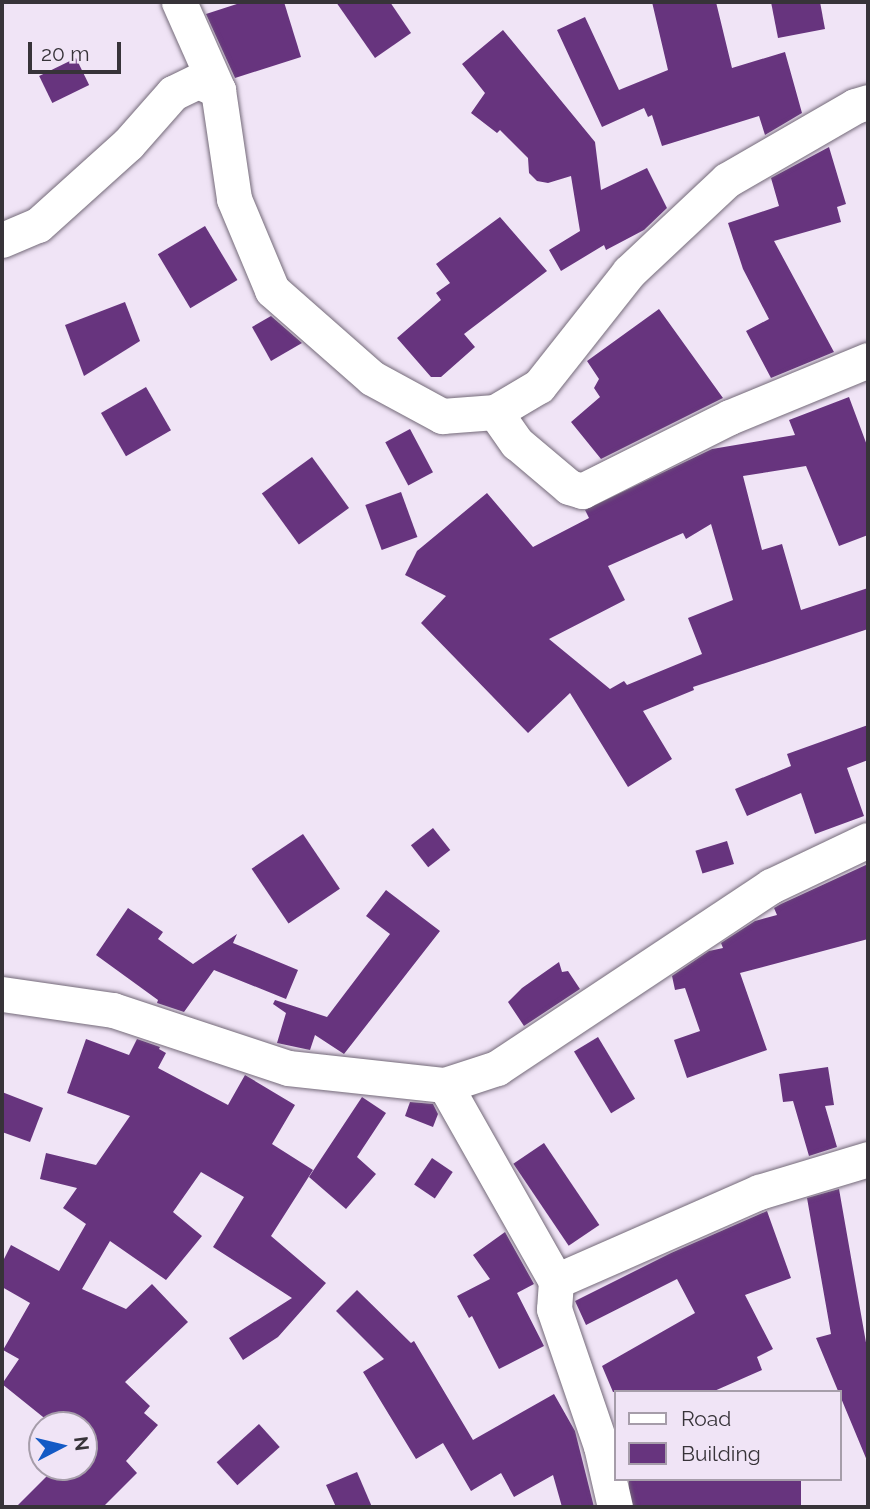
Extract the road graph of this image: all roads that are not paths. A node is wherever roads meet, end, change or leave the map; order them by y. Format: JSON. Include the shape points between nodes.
{"nodes":[{"id":1,"x":179,"y":2,"type":"edge"},
{"id":2,"x":218,"y":90,"type":"junction"},
{"id":3,"x":868,"y":102,"type":"edge"},
{"id":4,"x":2,"y":240,"type":"edge"},
{"id":5,"x":868,"y":360,"type":"edge"},
{"id":6,"x":495,"y":412,"type":"junction"},
{"id":7,"x":868,"y":840,"type":"edge"},
{"id":8,"x":2,"y":994,"type":"edge"},
{"id":9,"x":445,"y":1085,"type":"junction"},
{"id":10,"x":868,"y":1159,"type":"edge"},
{"id":11,"x":556,"y":1281,"type":"junction"},
{"id":12,"x":615,"y":1507,"type":"edge"}],
"edges":[{"from":1,"to":2,"type":"street"},
{"from":2,"to":4,"type":"street","via":[[198,81],[173,93],[128,144],[38,225]]},
{"from":2,"to":6,"type":"street","via":[[234,199],[272,290],[372,378],[442,416]]},
{"from":3,"to":6,"type":"street","via":[[727,180],[629,272],[539,386]]},
{"from":5,"to":6,"type":"street","via":[[730,417],[582,491],[569,487],[517,443]]},
{"from":7,"to":9,"type":"street","via":[[771,886],[498,1068]]},
{"from":8,"to":9,"type":"street","via":[[113,1010],[288,1068]]},
{"from":9,"to":11,"type":"street"},
{"from":10,"to":11,"type":"street","via":[[759,1192]]},
{"from":11,"to":12,"type":"street","via":[[554,1309],[601,1446]]}]}
